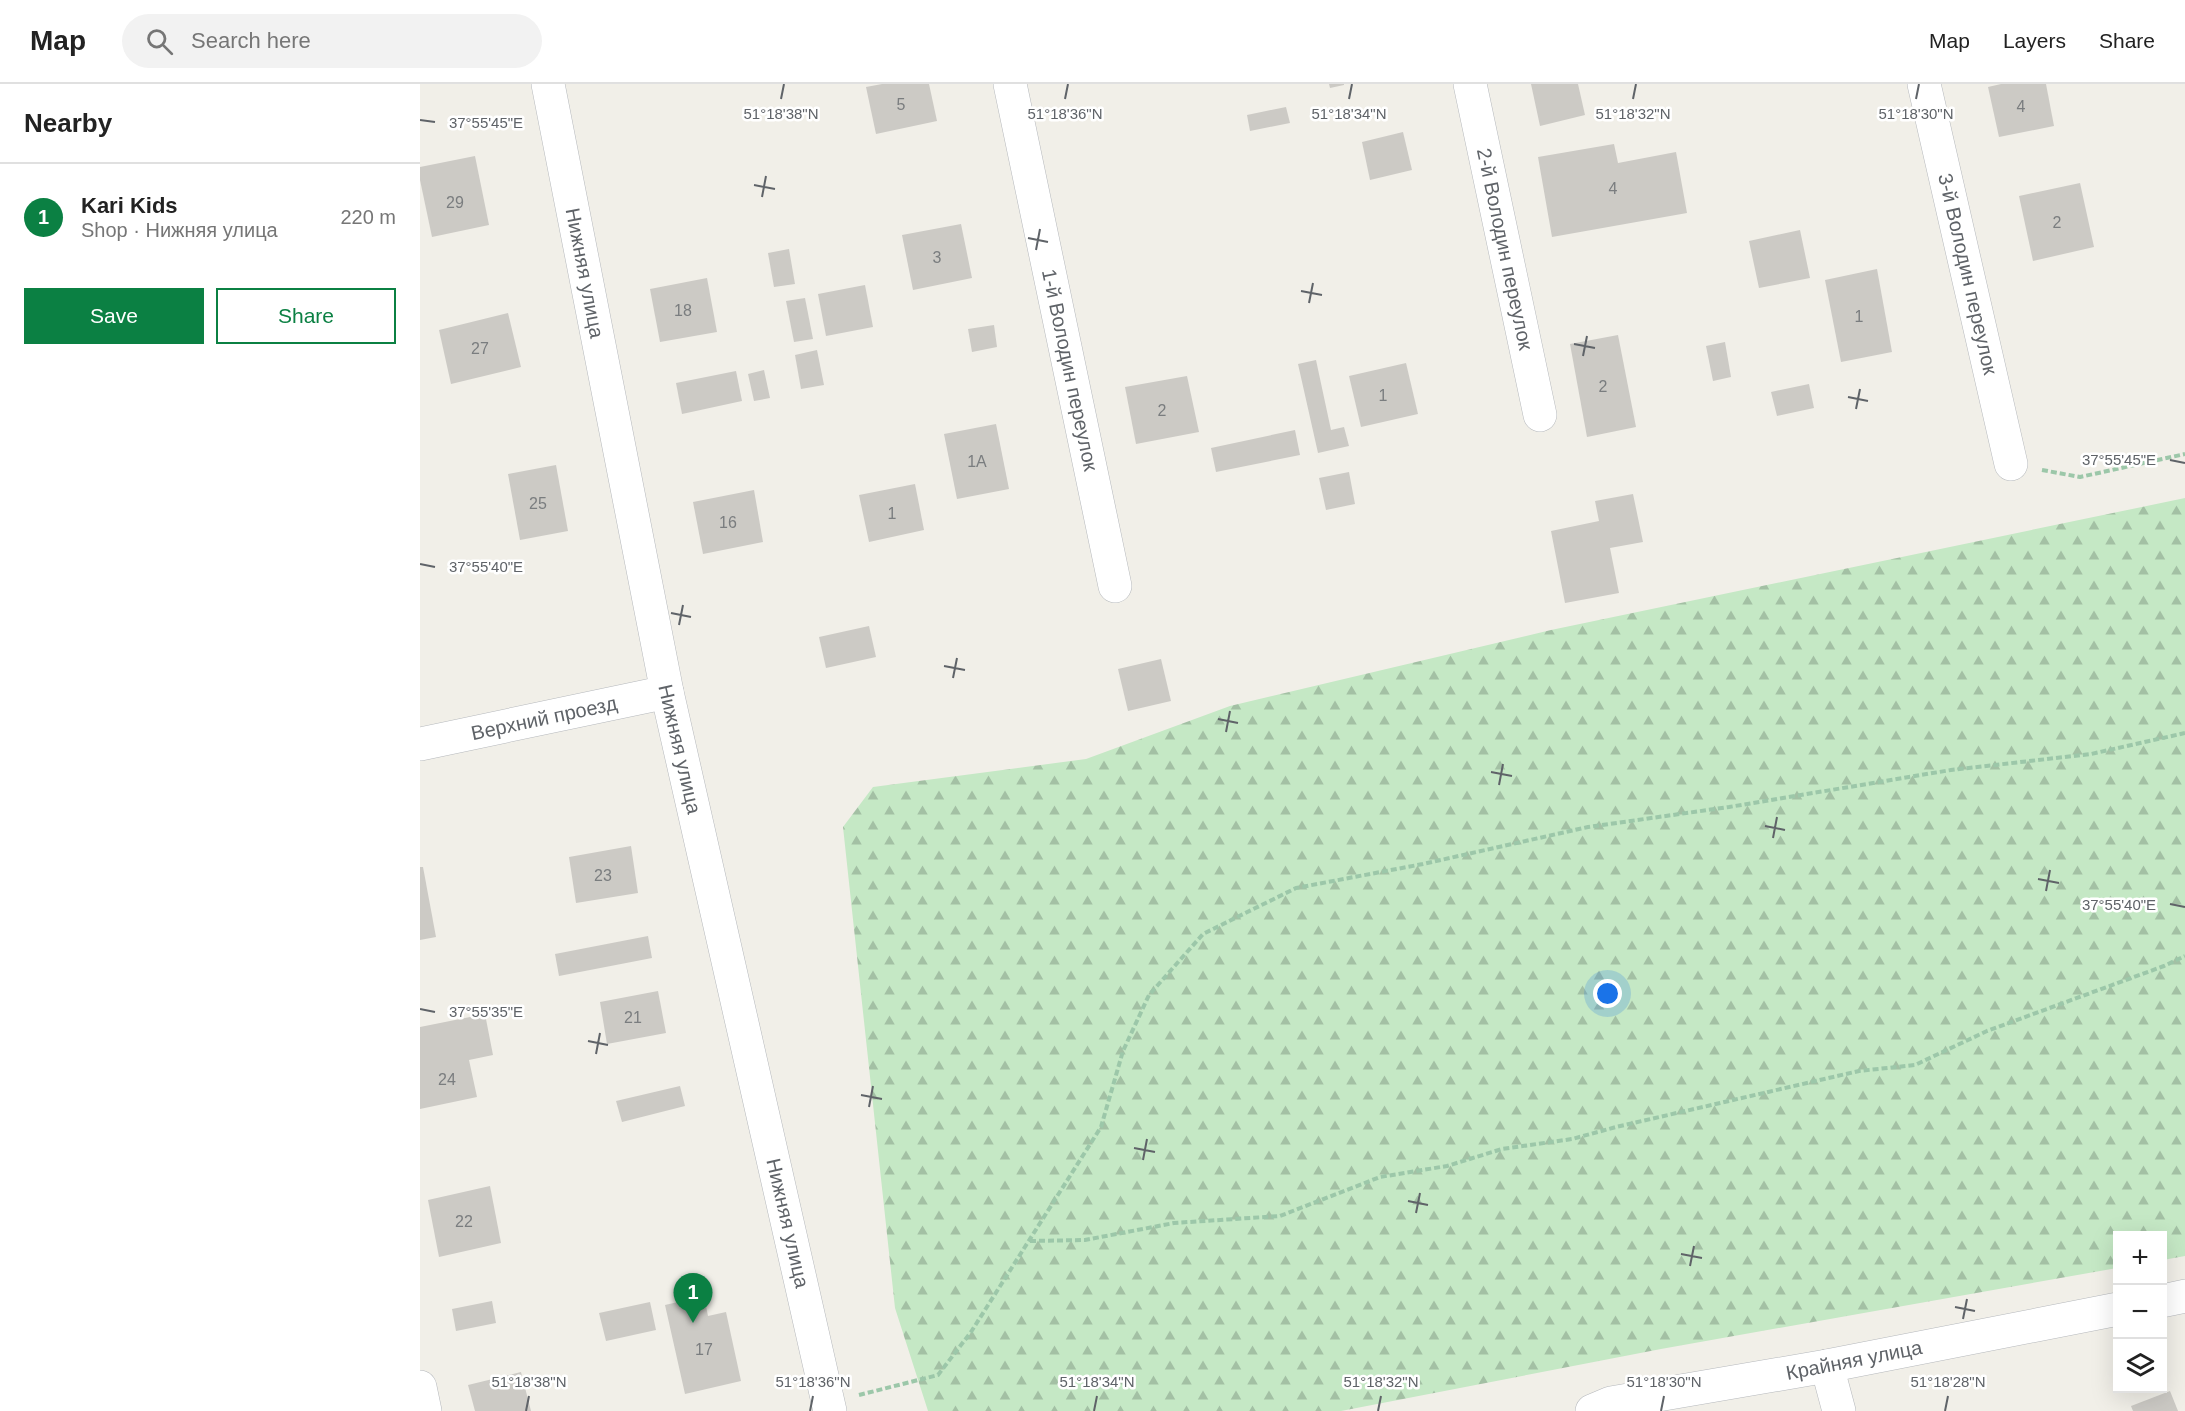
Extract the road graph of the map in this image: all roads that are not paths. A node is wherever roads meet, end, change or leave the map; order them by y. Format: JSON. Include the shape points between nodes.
{"nodes":[{"id":1,"x":548,"y":84,"type":"edge"},
{"id":2,"x":1010,"y":84,"type":"edge"},
{"id":3,"x":1470,"y":84,"type":"edge"},
{"id":4,"x":1924,"y":84,"type":"edge"},
{"id":5,"x":1540,"y":415,"type":"dead end"},
{"id":6,"x":2011,"y":464,"type":"road end"},
{"id":7,"x":1115,"y":586,"type":"dead end"},
{"id":8,"x":667,"y":692,"type":"junction"},
{"id":9,"x":420,"y":744,"type":"edge"},
{"id":10,"x":2185,"y":1296,"type":"edge"},
{"id":11,"x":2167,"y":1299,"type":"edge"},
{"id":12,"x":2113,"y":1310,"type":"edge"},
{"id":13,"x":1827,"y":1366,"type":"junction"},
{"id":14,"x":420,"y":1387,"type":"edge"},
{"id":15,"x":829,"y":1406,"type":"edge"},
{"id":16,"x":425,"y":1411,"type":"edge"},
{"id":17,"x":1592,"y":1411,"type":"edge"},
{"id":18,"x":1839,"y":1411,"type":"edge"}],
"edges":[{"from":1,"to":8,"type":"street","name":"Нижняя улица"},
{"from":2,"to":7,"type":"street","name":"1-й Володин переулок"},
{"from":3,"to":5,"type":"street","name":"2-й Володин переулок"},
{"from":4,"to":6,"type":"street","name":"3-й Володин переулок"},
{"from":8,"to":9,"type":"street","name":"Верхний проезд"},
{"from":8,"to":15,"type":"street","name":"Нижняя улица"},
{"from":10,"to":11,"type":"street"},
{"from":12,"to":13,"type":"street","name":"Крайняя улица"},
{"from":13,"to":17,"type":"street","name":"Крайняя улица","via":[[1611,1403]]},
{"from":13,"to":18,"type":"street"},
{"from":14,"to":16,"type":"street"}]}
